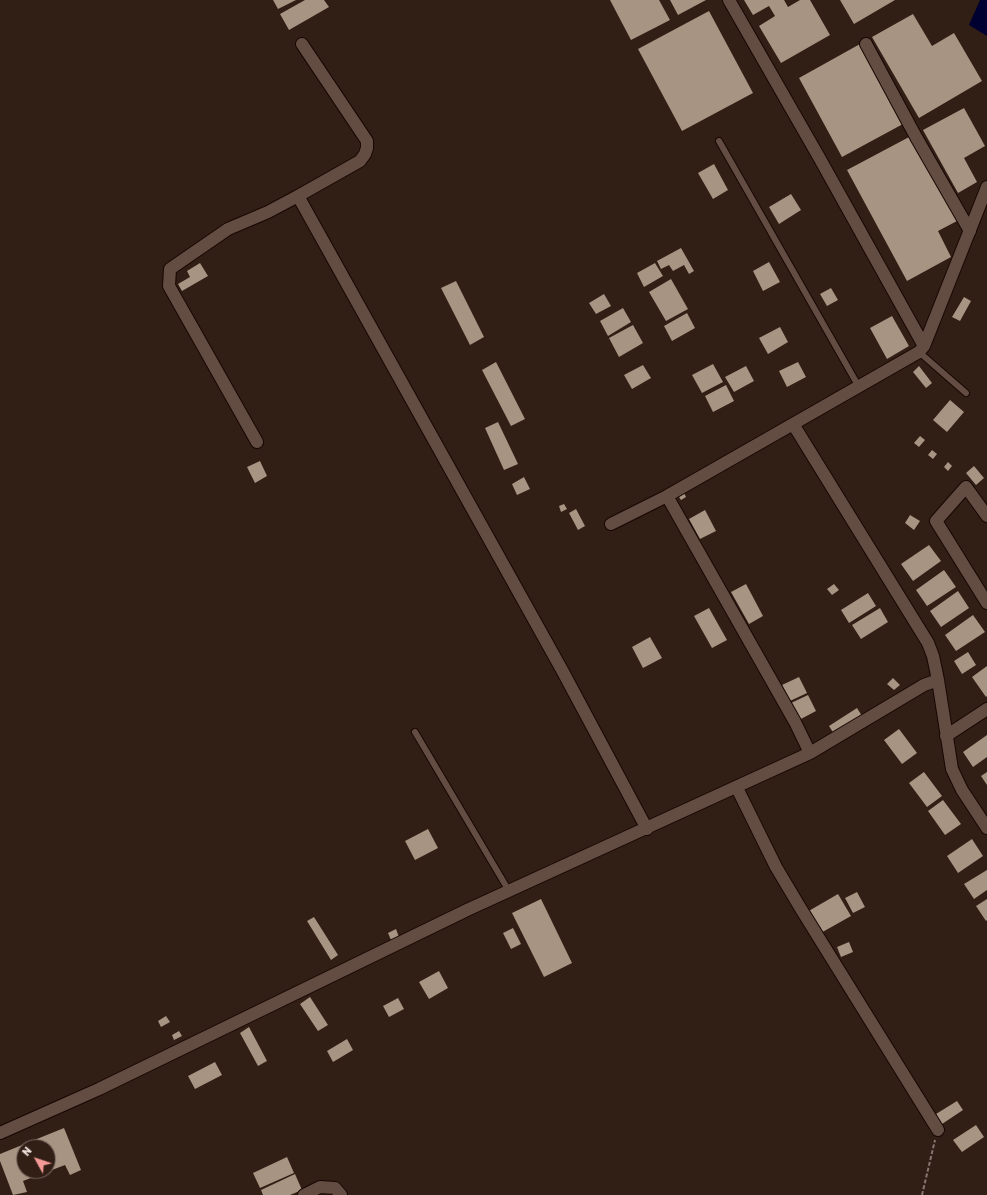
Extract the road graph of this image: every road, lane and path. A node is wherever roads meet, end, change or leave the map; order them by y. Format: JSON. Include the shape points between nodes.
{"nodes":[{"id":1,"x":729,"y":0,"type":"edge"},
{"id":2,"x":302,"y":44,"type":"dead end"},
{"id":3,"x":866,"y":44,"type":"dead end"},
{"id":4,"x":718,"y":141,"type":"dead end"},
{"id":5,"x":987,"y":187,"type":"edge"},
{"id":6,"x":298,"y":196,"type":"junction"},
{"id":7,"x":970,"y":231,"type":"junction"},
{"id":8,"x":921,"y":349,"type":"junction"},
{"id":9,"x":859,"y":387,"type":"junction"},
{"id":10,"x":966,"y":393,"type":"dead end"},
{"id":11,"x":793,"y":424,"type":"junction"},
{"id":12,"x":257,"y":442,"type":"dead end"},
{"id":13,"x":667,"y":496,"type":"junction"},
{"id":14,"x":987,"y":516,"type":"edge"},
{"id":15,"x":611,"y":524,"type":"dead end"},
{"id":16,"x":982,"y":584,"type":"edge"},
{"id":17,"x":987,"y":603,"type":"edge"},
{"id":18,"x":938,"y":680,"type":"junction"},
{"id":19,"x":987,"y":709,"type":"edge"},
{"id":20,"x":415,"y":732,"type":"dead end"},
{"id":21,"x":946,"y":736,"type":"junction"},
{"id":22,"x":810,"y":753,"type":"junction"},
{"id":23,"x":737,"y":788,"type":"junction"},
{"id":24,"x":984,"y":815,"type":"edge"},
{"id":25,"x":987,"y":828,"type":"edge"},
{"id":26,"x":647,"y":829,"type":"junction"},
{"id":27,"x":510,"y":891,"type":"junction"},
{"id":28,"x":938,"y":1130,"type":"joint"},
{"id":29,"x":0,"y":1133,"type":"edge"},
{"id":30,"x":304,"y":1195,"type":"edge"},
{"id":31,"x":341,"y":1195,"type":"edge"},
{"id":32,"x":922,"y":1195,"type":"edge"}],
"edges":[{"from":1,"to":8,"type":"street","via":[[820,159]]},
{"from":2,"to":6,"type":"street","via":[[367,141],[367,148],[360,161]]},
{"from":3,"to":7,"type":"street"},
{"from":4,"to":9,"type":"lane"},
{"from":5,"to":7,"type":"street"},
{"from":6,"to":12,"type":"street","via":[[228,229],[170,269],[169,286]]},
{"from":6,"to":26,"type":"street","via":[[562,670]]},
{"from":7,"to":8,"type":"street"},
{"from":8,"to":9,"type":"street"},
{"from":8,"to":10,"type":"lane"},
{"from":9,"to":11,"type":"street"},
{"from":11,"to":13,"type":"street"},
{"from":11,"to":18,"type":"street","via":[[928,643]]},
{"from":13,"to":15,"type":"street"},
{"from":13,"to":22,"type":"street"},
{"from":14,"to":16,"type":"street","via":[[966,487],[936,521]]},
{"from":16,"to":17,"type":"street"},
{"from":18,"to":21,"type":"street"},
{"from":18,"to":22,"type":"street","via":[[924,685]]},
{"from":19,"to":21,"type":"street"},
{"from":20,"to":27,"type":"lane"},
{"from":21,"to":24,"type":"street","via":[[952,768],[962,790]]},
{"from":22,"to":23,"type":"street"},
{"from":23,"to":26,"type":"street"},
{"from":23,"to":28,"type":"street","via":[[800,909]]},
{"from":24,"to":25,"type":"street"},
{"from":26,"to":27,"type":"street"},
{"from":27,"to":29,"type":"street","via":[[99,1089]]},
{"from":28,"to":32,"type":"path"},
{"from":30,"to":31,"type":"street","via":[[320,1186],[335,1188]]}]}
